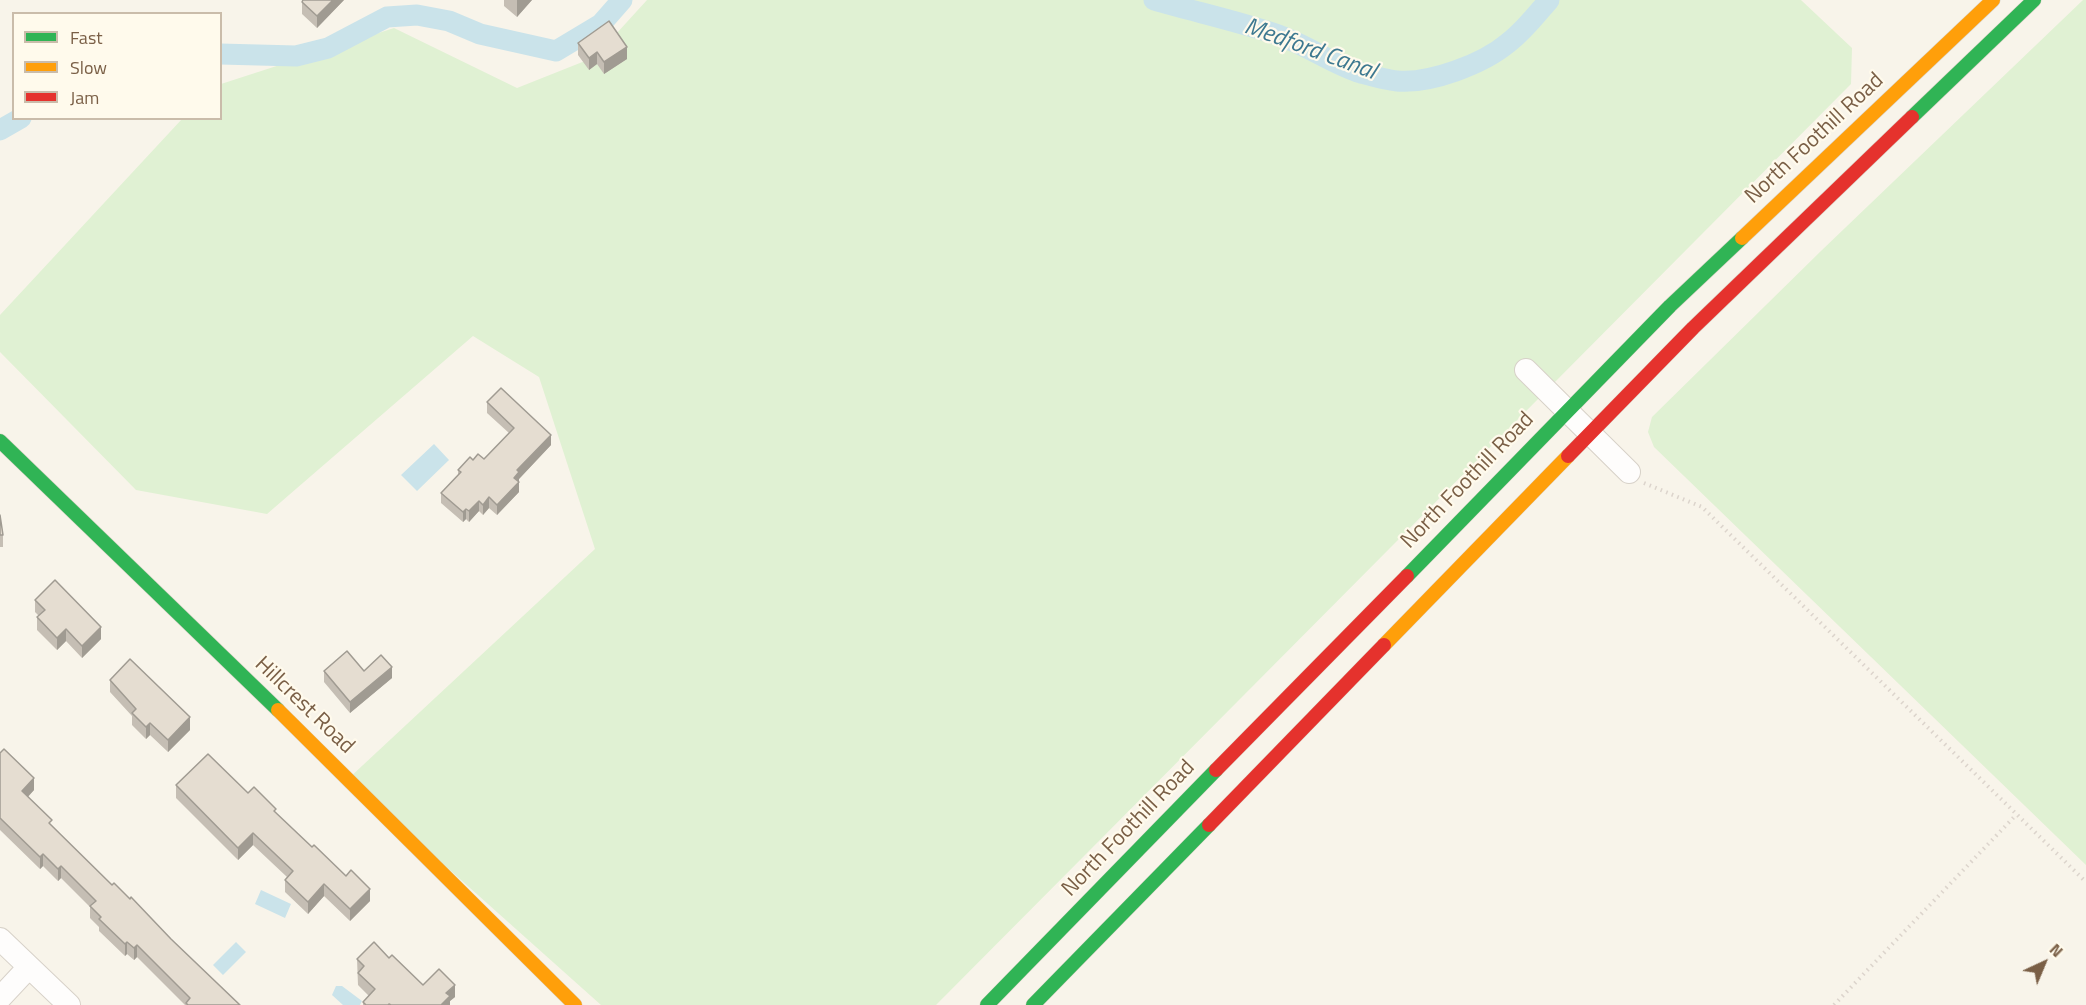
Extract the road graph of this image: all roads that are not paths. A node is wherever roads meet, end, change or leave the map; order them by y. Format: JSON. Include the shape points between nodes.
{"nodes":[{"id":1,"x":1993,"y":0,"type":"edge"},
{"id":2,"x":2034,"y":0,"type":"edge"},
{"id":3,"x":1526,"y":370,"type":"dead end"},
{"id":4,"x":1566,"y":410,"type":"junction"},
{"id":5,"x":1589,"y":433,"type":"junction"},
{"id":6,"x":0,"y":441,"type":"edge"},
{"id":7,"x":1629,"y":472,"type":"road end"},
{"id":8,"x":0,"y":939,"type":"edge"},
{"id":9,"x":29,"y":968,"type":"junction"},
{"id":10,"x":0,"y":998,"type":"edge"},
{"id":11,"x":69,"y":1005,"type":"edge"},
{"id":12,"x":575,"y":1005,"type":"edge"},
{"id":13,"x":987,"y":1005,"type":"edge"},
{"id":14,"x":1033,"y":1005,"type":"edge"}],
"edges":[{"from":1,"to":4,"type":"main road","name":"North Foothill Road","via":[[1678,298]]},
{"from":2,"to":5,"type":"main road"},
{"from":3,"to":4,"type":"street"},
{"from":4,"to":5,"type":"street"},
{"from":4,"to":13,"type":"main road","name":"North Foothill Road"},
{"from":5,"to":7,"type":"street"},
{"from":5,"to":14,"type":"main road"},
{"from":6,"to":12,"type":"main road","name":"Hillcrest Road"},
{"from":8,"to":9,"type":"street"},
{"from":9,"to":10,"type":"street"},
{"from":9,"to":11,"type":"street"}]}
